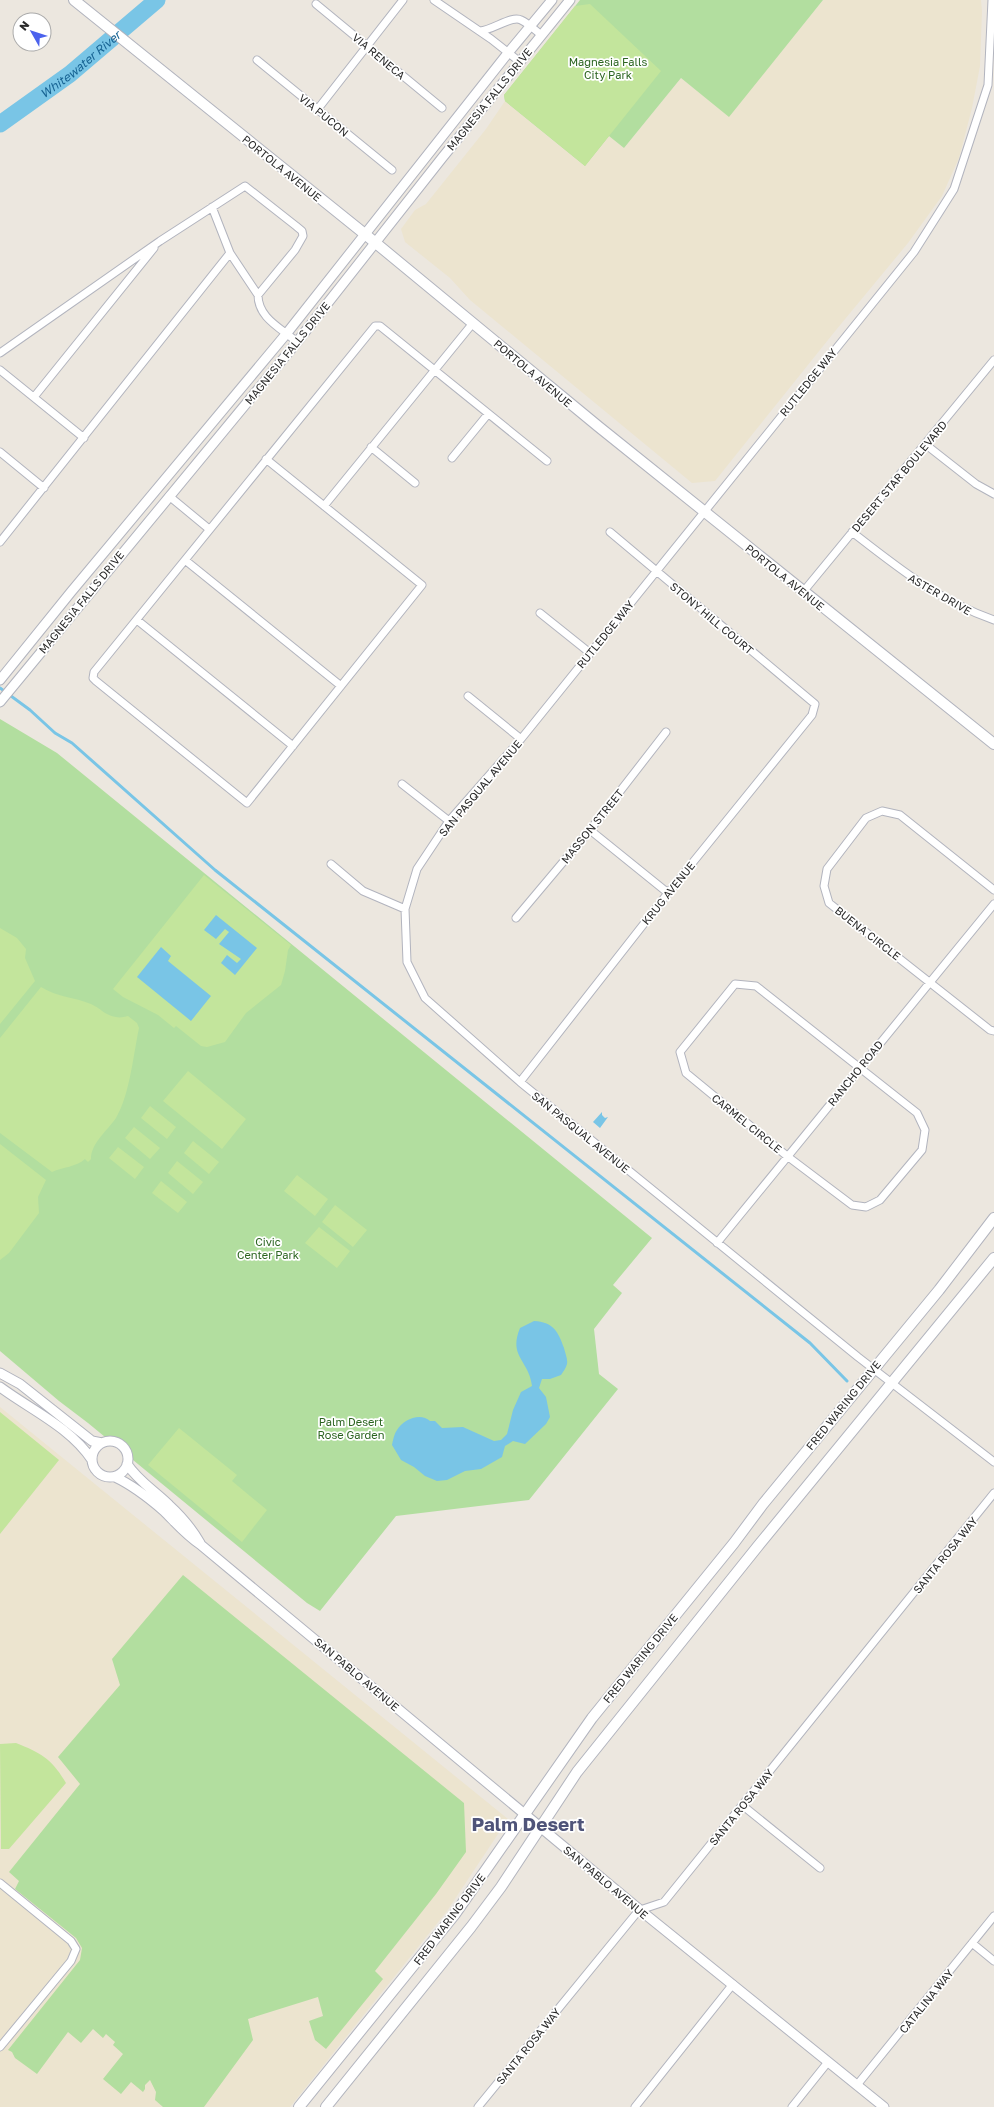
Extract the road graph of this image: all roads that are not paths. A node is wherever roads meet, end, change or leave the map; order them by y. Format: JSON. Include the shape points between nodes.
{"nodes":[{"id":1,"x":74,"y":0,"type":"edge"},
{"id":2,"x":403,"y":0,"type":"edge"},
{"id":3,"x":434,"y":0,"type":"edge"},
{"id":4,"x":552,"y":0,"type":"edge"},
{"id":5,"x":570,"y":0,"type":"edge"},
{"id":6,"x":992,"y":0,"type":"edge"},
{"id":7,"x":316,"y":4,"type":"dead end"},
{"id":8,"x":530,"y":26,"type":"junction"},
{"id":9,"x":480,"y":31,"type":"junction"},
{"id":10,"x":541,"y":35,"type":"junction"},
{"id":11,"x":366,"y":46,"type":"junction"},
{"id":12,"x":508,"y":53,"type":"junction"},
{"id":13,"x":257,"y":60,"type":"dead end"},
{"id":14,"x":520,"y":62,"type":"junction"},
{"id":15,"x":442,"y":108,"type":"dead end"},
{"id":16,"x":317,"y":110,"type":"junction"},
{"id":17,"x":392,"y":170,"type":"dead end"},
{"id":18,"x":212,"y":207,"type":"junction"},
{"id":19,"x":366,"y":235,"type":"junction"},
{"id":20,"x":160,"y":241,"type":"junction"},
{"id":21,"x":376,"y":243,"type":"junction"},
{"id":22,"x":230,"y":253,"type":"junction"},
{"id":23,"x":258,"y":295,"type":"junction"},
{"id":24,"x":473,"y":323,"type":"junction"},
{"id":25,"x":287,"y":333,"type":"junction"},
{"id":26,"x":297,"y":342,"type":"junction"},
{"id":27,"x":0,"y":353,"type":"edge"},
{"id":28,"x":994,"y":360,"type":"edge"},
{"id":29,"x":0,"y":370,"type":"edge"},
{"id":30,"x":434,"y":370,"type":"junction"},
{"id":31,"x":34,"y":397,"type":"junction"},
{"id":32,"x":488,"y":414,"type":"junction"},
{"id":33,"x":84,"y":438,"type":"junction"},
{"id":34,"x":925,"y":444,"type":"junction"},
{"id":35,"x":371,"y":447,"type":"junction"},
{"id":36,"x":0,"y":452,"type":"edge"},
{"id":37,"x":452,"y":458,"type":"dead end"},
{"id":38,"x":266,"y":459,"type":"junction"},
{"id":39,"x":546,"y":461,"type":"dead end"},
{"id":40,"x":415,"y":483,"type":"dead end"},
{"id":41,"x":44,"y":488,"type":"junction"},
{"id":42,"x":994,"y":494,"type":"edge"},
{"id":43,"x":169,"y":496,"type":"junction"},
{"id":44,"x":324,"y":506,"type":"junction"},
{"id":45,"x":704,"y":511,"type":"junction"},
{"id":46,"x":209,"y":529,"type":"junction"},
{"id":47,"x":610,"y":532,"type":"dead end"},
{"id":48,"x":852,"y":532,"type":"junction"},
{"id":49,"x":1,"y":537,"type":"edge"},
{"id":50,"x":185,"y":560,"type":"junction"},
{"id":51,"x":656,"y":571,"type":"junction"},
{"id":52,"x":803,"y":592,"type":"junction"},
{"id":53,"x":540,"y":613,"type":"dead end"},
{"id":54,"x":137,"y":620,"type":"junction"},
{"id":55,"x":994,"y":620,"type":"edge"},
{"id":56,"x":590,"y":653,"type":"junction"},
{"id":57,"x":0,"y":680,"type":"edge"},
{"id":58,"x":342,"y":686,"type":"junction"},
{"id":59,"x":468,"y":696,"type":"dead end"},
{"id":60,"x":0,"y":702,"type":"edge"},
{"id":61,"x":815,"y":704,"type":"joint"},
{"id":62,"x":533,"y":722,"type":"joint"},
{"id":63,"x":666,"y":732,"type":"dead end"},
{"id":64,"x":520,"y":739,"type":"junction"},
{"id":65,"x":994,"y":744,"type":"edge"},
{"id":66,"x":293,"y":746,"type":"junction"},
{"id":67,"x":402,"y":784,"type":"dead end"},
{"id":68,"x":449,"y":821,"type":"junction"},
{"id":69,"x":590,"y":830,"type":"junction"},
{"id":70,"x":331,"y":864,"type":"dead end"},
{"id":71,"x":994,"y":890,"type":"edge"},
{"id":72,"x":668,"y":893,"type":"junction"},
{"id":73,"x":994,"y":904,"type":"edge"},
{"id":74,"x":405,"y":909,"type":"junction"},
{"id":75,"x":516,"y":918,"type":"dead end"},
{"id":76,"x":929,"y":982,"type":"junction"},
{"id":77,"x":994,"y":1031,"type":"edge"},
{"id":78,"x":859,"y":1067,"type":"junction"},
{"id":79,"x":520,"y":1082,"type":"junction"},
{"id":80,"x":787,"y":1156,"type":"junction"},
{"id":81,"x":994,"y":1218,"type":"edge"},
{"id":82,"x":717,"y":1243,"type":"junction"},
{"id":83,"x":994,"y":1258,"type":"edge"},
{"id":84,"x":873,"y":1368,"type":"junction"},
{"id":85,"x":0,"y":1373,"type":"edge"},
{"id":86,"x":892,"y":1383,"type":"junction"},
{"id":87,"x":0,"y":1387,"type":"edge"},
{"id":88,"x":102,"y":1443,"type":"junction"},
{"id":89,"x":92,"y":1460,"type":"junction"},
{"id":90,"x":994,"y":1462,"type":"edge"},
{"id":91,"x":127,"y":1464,"type":"junction"},
{"id":92,"x":115,"y":1477,"type":"junction"},
{"id":93,"x":994,"y":1493,"type":"edge"},
{"id":94,"x":201,"y":1544,"type":"junction"},
{"id":95,"x":742,"y":1805,"type":"junction"},
{"id":96,"x":523,"y":1814,"type":"junction"},
{"id":97,"x":540,"y":1828,"type":"junction"},
{"id":98,"x":820,"y":1868,"type":"dead end"},
{"id":99,"x":0,"y":1883,"type":"edge"},
{"id":100,"x":640,"y":1910,"type":"junction"},
{"id":101,"x":994,"y":1916,"type":"edge"},
{"id":102,"x":972,"y":1943,"type":"junction"},
{"id":103,"x":994,"y":1961,"type":"edge"},
{"id":104,"x":733,"y":1984,"type":"junction"},
{"id":105,"x":0,"y":2047,"type":"edge"},
{"id":106,"x":828,"y":2062,"type":"junction"},
{"id":107,"x":857,"y":2085,"type":"junction"},
{"id":108,"x":299,"y":2107,"type":"edge"},
{"id":109,"x":326,"y":2107,"type":"edge"},
{"id":110,"x":478,"y":2107,"type":"edge"},
{"id":111,"x":635,"y":2107,"type":"edge"},
{"id":112,"x":792,"y":2107,"type":"edge"},
{"id":113,"x":884,"y":2107,"type":"edge"}],
"edges":[{"from":1,"to":19,"type":"main road","name":"PORTOLA AVENUE"},
{"from":2,"to":11,"type":"street"},
{"from":3,"to":9,"type":"street"},
{"from":4,"to":8,"type":"street","name":"MAGNESIA FALLS DRIVE"},
{"from":5,"to":10,"type":"street","name":"MAGNESIA FALLS DRIVE"},
{"from":6,"to":45,"type":"street","name":"RUTLEDGE WAY","via":[[988,85],[954,188],[914,252]]},
{"from":7,"to":11,"type":"street","name":"VIA RENECA"},
{"from":8,"to":9,"type":"street","via":[[521,19],[511,18],[490,30]]},
{"from":8,"to":10,"type":"street"},
{"from":8,"to":12,"type":"street","name":"MAGNESIA FALLS DRIVE"},
{"from":9,"to":12,"type":"street"},
{"from":10,"to":14,"type":"street","name":"MAGNESIA FALLS DRIVE"},
{"from":11,"to":15,"type":"street","name":"VIA RENECA"},
{"from":11,"to":16,"type":"street"},
{"from":12,"to":14,"type":"street"},
{"from":12,"to":19,"type":"street","name":"MAGNESIA FALLS DRIVE"},
{"from":13,"to":16,"type":"street","name":"VIA PUCON"},
{"from":14,"to":21,"type":"street","name":"MAGNESIA FALLS DRIVE"},
{"from":16,"to":17,"type":"street","name":"VIA PUCON"},
{"from":18,"to":20,"type":"street"},
{"from":18,"to":22,"type":"street"},
{"from":18,"to":23,"type":"street","via":[[245,186],[302,231],[302,242]]},
{"from":19,"to":21,"type":"main road","name":"PORTOLA AVENUE"},
{"from":19,"to":25,"type":"street","name":"MAGNESIA FALLS DRIVE"},
{"from":20,"to":27,"type":"street"},
{"from":20,"to":31,"type":"street"},
{"from":21,"to":24,"type":"main road","name":"PORTOLA AVENUE"},
{"from":21,"to":26,"type":"street","name":"MAGNESIA FALLS DRIVE"},
{"from":22,"to":23,"type":"street"},
{"from":22,"to":33,"type":"street"},
{"from":23,"to":25,"type":"street","via":[[258,306],[262,313]]},
{"from":24,"to":30,"type":"street"},
{"from":24,"to":45,"type":"main road","name":"PORTOLA AVENUE"},
{"from":25,"to":26,"type":"street"},
{"from":25,"to":57,"type":"street","name":"MAGNESIA FALLS DRIVE"},
{"from":26,"to":43,"type":"street","name":"MAGNESIA FALLS DRIVE"},
{"from":28,"to":34,"type":"street","name":"DESERT STAR BOULEVARD"},
{"from":29,"to":31,"type":"street"},
{"from":30,"to":32,"type":"street"},
{"from":30,"to":35,"type":"street"},
{"from":30,"to":38,"type":"street","via":[[380,326],[375,326]]},
{"from":31,"to":33,"type":"street"},
{"from":32,"to":37,"type":"street"},
{"from":32,"to":39,"type":"street"},
{"from":33,"to":41,"type":"street"},
{"from":34,"to":42,"type":"street","via":[[976,484]]},
{"from":34,"to":48,"type":"street","name":"DESERT STAR BOULEVARD"},
{"from":35,"to":40,"type":"street"},
{"from":35,"to":44,"type":"street"},
{"from":36,"to":41,"type":"street"},
{"from":38,"to":44,"type":"street"},
{"from":38,"to":46,"type":"street"},
{"from":41,"to":49,"type":"street"},
{"from":43,"to":46,"type":"street"},
{"from":43,"to":60,"type":"street","name":"MAGNESIA FALLS DRIVE"},
{"from":44,"to":58,"type":"street","via":[[422,585]]},
{"from":45,"to":51,"type":"street","name":"RUTLEDGE WAY"},
{"from":45,"to":52,"type":"main road","name":"PORTOLA AVENUE"},
{"from":46,"to":50,"type":"street"},
{"from":47,"to":51,"type":"street","name":"STONY HILL COURT"},
{"from":48,"to":52,"type":"street","name":"DESERT STAR BOULEVARD"},
{"from":48,"to":55,"type":"street","name":"ASTER DRIVE","via":[[912,579],[974,614]]},
{"from":50,"to":54,"type":"street"},
{"from":50,"to":58,"type":"street"},
{"from":51,"to":56,"type":"street","name":"RUTLEDGE WAY"},
{"from":51,"to":61,"type":"street","name":"STONY HILL COURT"},
{"from":52,"to":65,"type":"main road","name":"PORTOLA AVENUE"},
{"from":53,"to":56,"type":"street"},
{"from":54,"to":66,"type":"street"},
{"from":54,"to":66,"type":"street","via":[[94,672],[93,678],[247,803]]},
{"from":56,"to":62,"type":"street","name":"RUTLEDGE WAY"},
{"from":58,"to":66,"type":"street"},
{"from":59,"to":64,"type":"street"},
{"from":61,"to":72,"type":"street","name":"KRUG AVENUE","via":[[812,715]]},
{"from":62,"to":64,"type":"street","name":"SAN PASQUAL AVENUE"},
{"from":63,"to":69,"type":"street","name":"MASSON STREET"},
{"from":64,"to":68,"type":"street","name":"SAN PASQUAL AVENUE"},
{"from":67,"to":68,"type":"street"},
{"from":68,"to":74,"type":"street","name":"SAN PASQUAL AVENUE","via":[[417,869]]},
{"from":69,"to":72,"type":"street"},
{"from":69,"to":75,"type":"street","name":"MASSON STREET"},
{"from":70,"to":74,"type":"street","via":[[363,891]]},
{"from":71,"to":76,"type":"street","name":"BUENA CIRCLE","via":[[900,814],[882,811],[866,818],[827,869],[824,886],[829,903]]},
{"from":72,"to":79,"type":"street","name":"KRUG AVENUE"},
{"from":73,"to":76,"type":"street","name":"RANCHO ROAD"},
{"from":74,"to":79,"type":"street","name":"SAN PASQUAL AVENUE","via":[[407,962],[424,998]]},
{"from":76,"to":77,"type":"street","name":"BUENA CIRCLE"},
{"from":76,"to":78,"type":"street","name":"RANCHO ROAD"},
{"from":78,"to":80,"type":"street","name":"RANCHO ROAD"},
{"from":78,"to":80,"type":"street","name":"CARMEL CIRCLE","via":[[917,1113],[925,1130],[922,1150],[880,1200],[866,1207],[852,1204]]},
{"from":78,"to":80,"type":"street","name":"CARMEL CIRCLE","via":[[756,986],[735,984],[708,1016],[680,1052],[686,1073]]},
{"from":79,"to":82,"type":"street","name":"SAN PASQUAL AVENUE"},
{"from":80,"to":82,"type":"street","name":"RANCHO ROAD"},
{"from":81,"to":84,"type":"main road","name":"FRED WARING DRIVE","via":[[939,1290]]},
{"from":82,"to":84,"type":"street","name":"SAN PASQUAL AVENUE"},
{"from":83,"to":86,"type":"main road","name":"FRED WARING DRIVE"},
{"from":84,"to":86,"type":"street","name":"SAN PASQUAL AVENUE"},
{"from":84,"to":96,"type":"main road","name":"FRED WARING DRIVE","via":[[592,1718]]},
{"from":85,"to":88,"type":"street","via":[[20,1384],[92,1441]]},
{"from":86,"to":90,"type":"street","name":"SAN PASQUAL AVENUE"},
{"from":86,"to":97,"type":"main road","name":"FRED WARING DRIVE","via":[[577,1772]]},
{"from":87,"to":89,"type":"street","via":[[64,1430],[85,1449]]},
{"from":88,"to":89,"type":"street","via":[[94,1451]]},
{"from":88,"to":91,"type":"street","via":[[108,1441],[120,1444],[127,1453]]},
{"from":89,"to":92,"type":"street","via":[[99,1474],[104,1477]]},
{"from":91,"to":92,"type":"street","via":[[121,1474]]},
{"from":91,"to":94,"type":"street","name":"SAN PABLO AVENUE","via":[[133,1473],[170,1505]]},
{"from":92,"to":94,"type":"street","name":"SAN PABLO AVENUE","via":[[163,1511]]},
{"from":93,"to":95,"type":"street","name":"SANTA ROSA WAY"},
{"from":94,"to":96,"type":"street","name":"SAN PABLO AVENUE"},
{"from":95,"to":98,"type":"street"},
{"from":95,"to":100,"type":"street","name":"SANTA ROSA WAY","via":[[664,1902]]},
{"from":96,"to":97,"type":"street","name":"SAN PABLO AVENUE"},
{"from":96,"to":108,"type":"main road","name":"FRED WARING DRIVE","via":[[455,1914]]},
{"from":97,"to":100,"type":"street","name":"SAN PABLO AVENUE"},
{"from":97,"to":109,"type":"main road","name":"FRED WARING DRIVE","via":[[472,1927]]},
{"from":99,"to":105,"type":"street","via":[[71,1941],[76,1949],[71,1961]]},
{"from":100,"to":104,"type":"street","name":"SAN PABLO AVENUE"},
{"from":100,"to":110,"type":"street","name":"SANTA ROSA WAY"},
{"from":101,"to":102,"type":"street","name":"CATALINA WAY"},
{"from":102,"to":103,"type":"street"},
{"from":102,"to":107,"type":"street","name":"CATALINA WAY"},
{"from":104,"to":106,"type":"street","name":"SAN PABLO AVENUE"},
{"from":104,"to":111,"type":"street"},
{"from":106,"to":107,"type":"street","name":"SAN PABLO AVENUE"},
{"from":106,"to":112,"type":"street"},
{"from":107,"to":113,"type":"street","name":"SAN PABLO AVENUE"}]}
